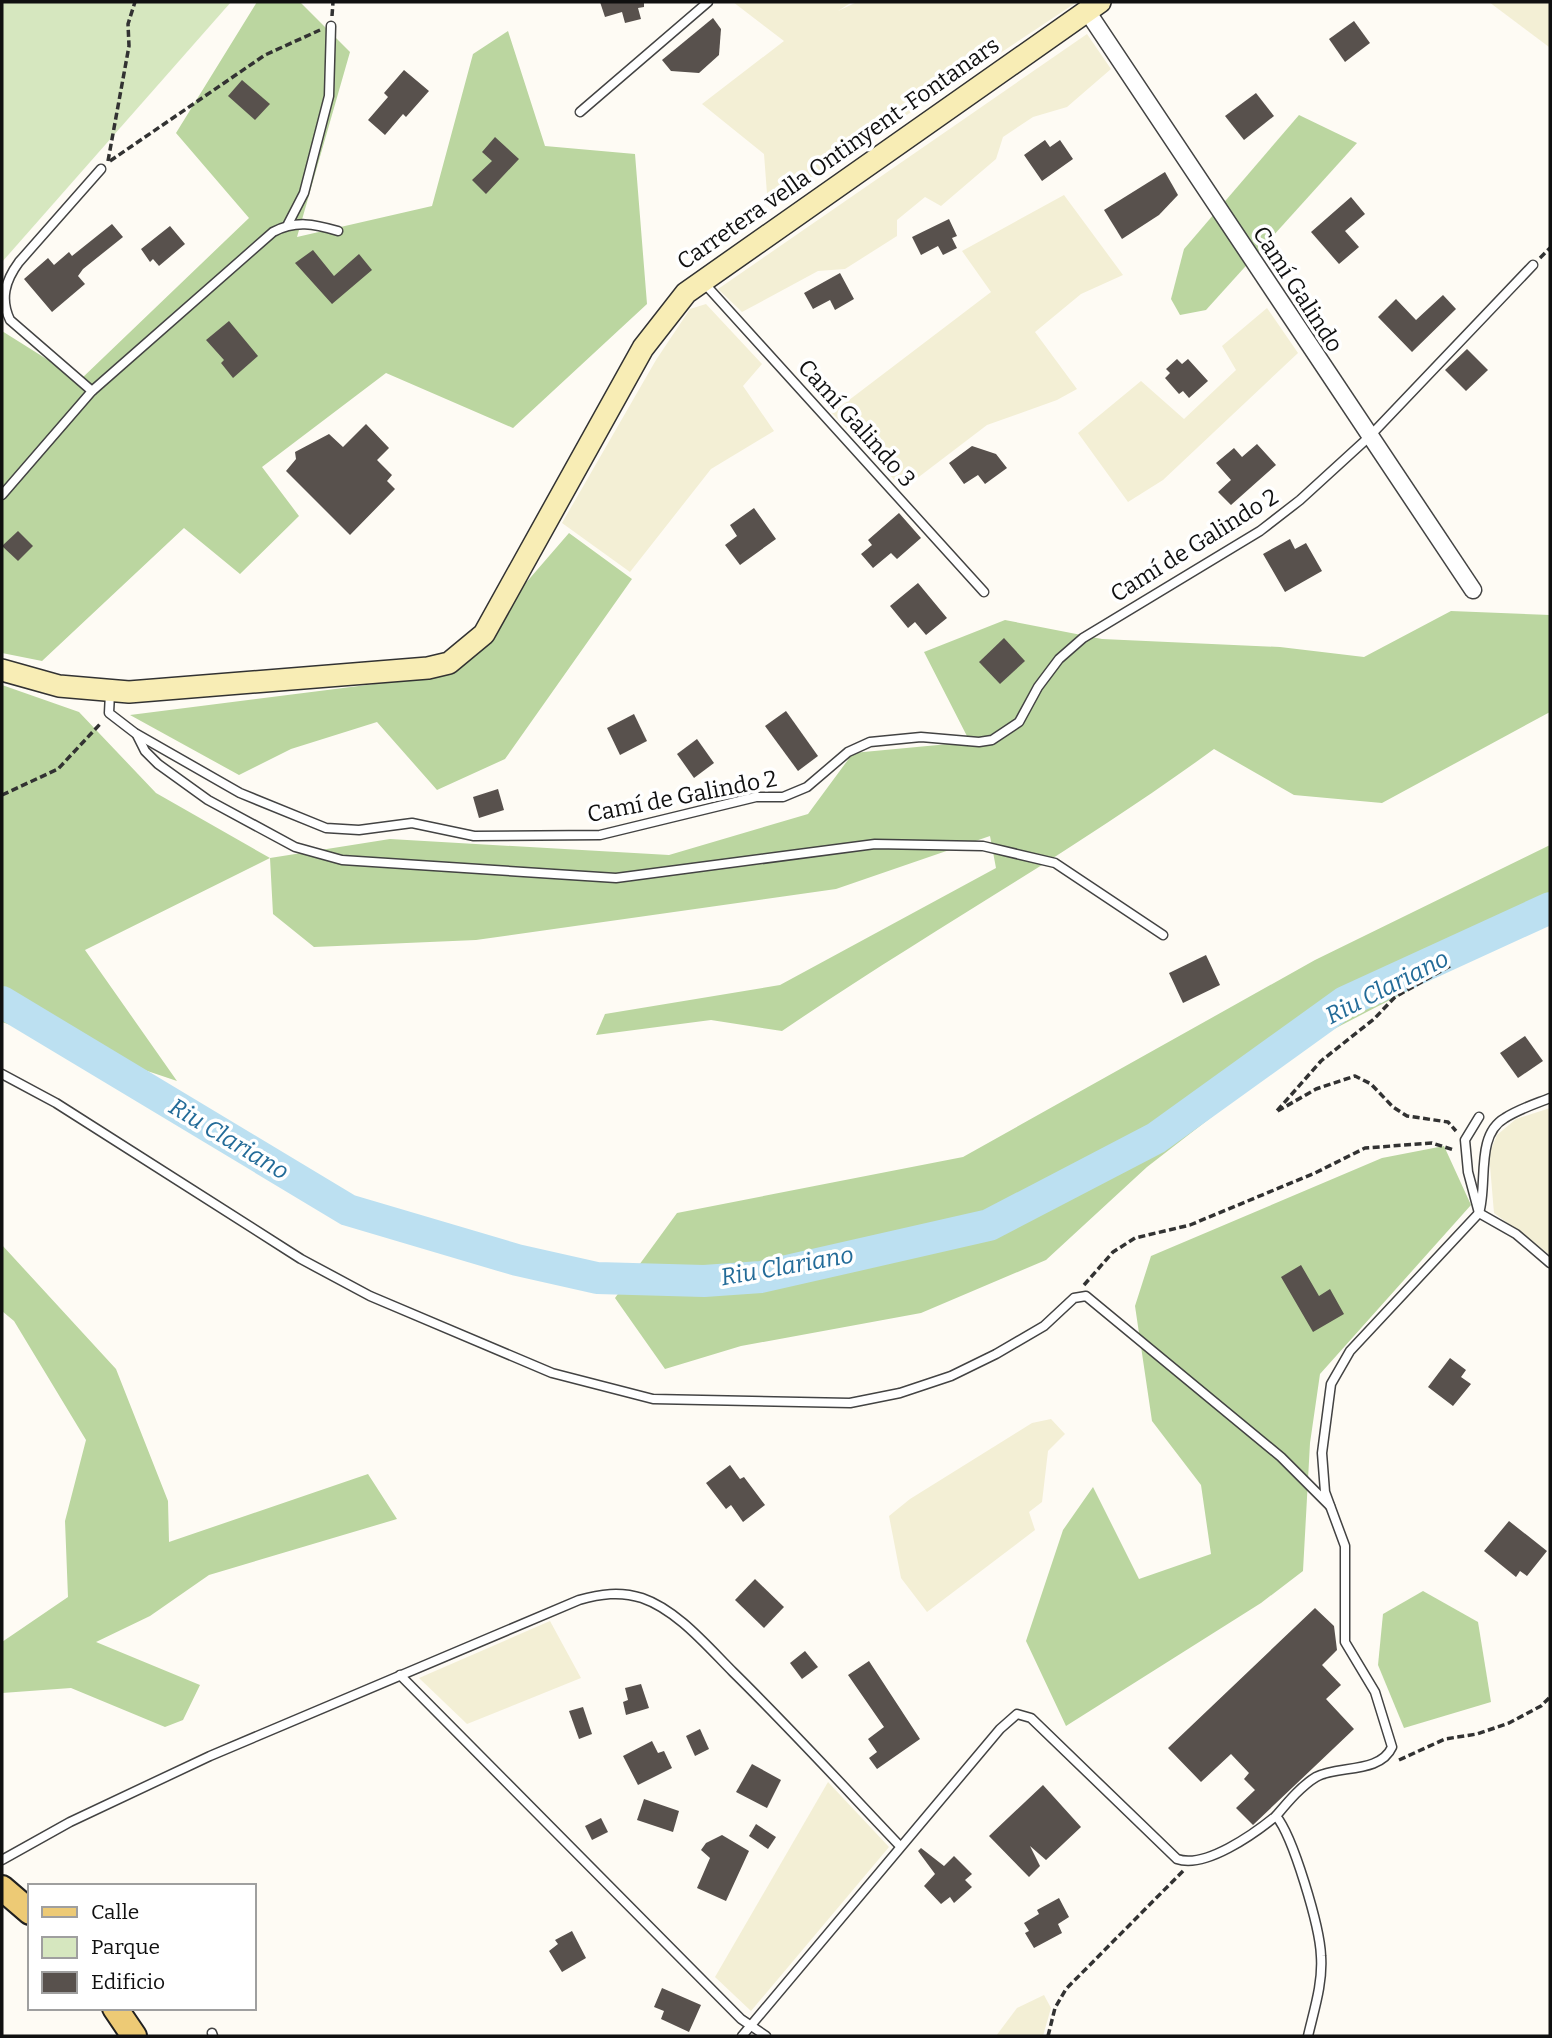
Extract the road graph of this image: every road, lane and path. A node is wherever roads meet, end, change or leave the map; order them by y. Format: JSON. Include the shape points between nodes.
{"nodes":[{"id":1,"x":135,"y":2,"type":"edge"},
{"id":2,"x":334,"y":2,"type":"edge"},
{"id":3,"x":708,"y":2,"type":"edge"},
{"id":4,"x":1093,"y":6,"type":"edge"},
{"id":5,"x":331,"y":26,"type":"junction"},
{"id":6,"x":580,"y":112,"type":"dead end"},
{"id":7,"x":104,"y":166,"type":"junction"},
{"id":8,"x":288,"y":224,"type":"junction"},
{"id":9,"x":338,"y":231,"type":"dead end"},
{"id":10,"x":1533,"y":265,"type":"dead end"},
{"id":11,"x":701,"y":279,"type":"junction"},
{"id":12,"x":92,"y":391,"type":"junction"},
{"id":13,"x":1368,"y":437,"type":"junction"},
{"id":14,"x":2,"y":495,"type":"edge"},
{"id":15,"x":1473,"y":590,"type":"dead end"},
{"id":16,"x":984,"y":592,"type":"dead end"},
{"id":17,"x":2,"y":670,"type":"edge"},
{"id":18,"x":110,"y":690,"type":"junction"},
{"id":19,"x":110,"y":713,"type":"junction"},
{"id":20,"x":135,"y":733,"type":"junction"},
{"id":21,"x":2,"y":795,"type":"edge"},
{"id":22,"x":1163,"y":935,"type":"dead end"},
{"id":23,"x":1450,"y":966,"type":"dead end"},
{"id":24,"x":2,"y":1074,"type":"edge"},
{"id":25,"x":1550,"y":1098,"type":"edge"},
{"id":26,"x":1479,"y":1117,"type":"dead end"},
{"id":27,"x":1465,"y":1140,"type":"junction"},
{"id":28,"x":1466,"y":1154,"type":"junction"},
{"id":29,"x":1479,"y":1213,"type":"junction"},
{"id":30,"x":1550,"y":1263,"type":"edge"},
{"id":31,"x":1081,"y":1297,"type":"junction"},
{"id":32,"x":1330,"y":1506,"type":"junction"},
{"id":33,"x":400,"y":1675,"type":"junction"},
{"id":34,"x":1550,"y":1697,"type":"edge"},
{"id":35,"x":1389,"y":1754,"type":"junction"},
{"id":36,"x":1276,"y":1816,"type":"junction"},
{"id":37,"x":900,"y":1846,"type":"junction"},
{"id":38,"x":2,"y":1860,"type":"edge"},
{"id":39,"x":1185,"y":1862,"type":"junction"},
{"id":40,"x":2,"y":1888,"type":"edge"},
{"id":41,"x":28,"y":1910,"type":"edge"},
{"id":42,"x":116,"y":2010,"type":"edge"},
{"id":43,"x":750,"y":2026,"type":"junction"},
{"id":44,"x":134,"y":2036,"type":"edge"},
{"id":45,"x":742,"y":2036,"type":"edge"},
{"id":46,"x":766,"y":2036,"type":"edge"},
{"id":47,"x":1048,"y":2036,"type":"edge"},
{"id":48,"x":1308,"y":2036,"type":"edge"}],
"edges":[{"from":1,"to":7,"type":"path"},
{"from":2,"to":5,"type":"path"},
{"from":3,"to":6,"type":"lane"},
{"from":4,"to":11,"type":"street","name":"Carretera vella Ontinyent-Fontanars"},
{"from":4,"to":13,"type":"street","name":"Camí Galindo"},
{"from":5,"to":7,"type":"path","via":[[265,55]]},
{"from":5,"to":8,"type":"lane","via":[[328,96],[304,193]]},
{"from":7,"to":12,"type":"lane","via":[[19,262],[8,278],[2,300],[10,320]]},
{"from":8,"to":9,"type":"lane","via":[[310,223]]},
{"from":8,"to":12,"type":"lane"},
{"from":10,"to":13,"type":"lane","name":"Camí de Galindo 2"},
{"from":11,"to":16,"type":"lane","name":"Camí Galindo 3"},
{"from":11,"to":18,"type":"street","name":"Carretera vella Ontinyent-Fontanars","via":[[672,307],[643,348],[484,634],[449,663],[201,688]]},
{"from":12,"to":14,"type":"lane"},
{"from":13,"to":15,"type":"street","name":"Camí Galindo"},
{"from":13,"to":20,"type":"lane","name":"Camí de Galindo 2","via":[[1279,518],[1083,638],[1059,659],[1007,733],[979,742],[921,737],[870,743],[848,752],[807,787],[783,797],[756,797],[600,835],[474,836],[412,823],[359,830],[327,828],[240,793]]},
{"from":17,"to":18,"type":"street","name":"Carretera vella Ontinyent-Fontanars","via":[[59,686]]},
{"from":18,"to":19,"type":"lane"},
{"from":19,"to":20,"type":"lane","name":"Camí de Galindo 2"},
{"from":19,"to":21,"type":"path","via":[[58,769]]},
{"from":20,"to":22,"type":"lane","via":[[158,764],[208,800],[295,847],[342,860],[616,878],[876,844],[982,846],[1055,863]]},
{"from":23,"to":27,"type":"path","via":[[1395,997],[1321,1062],[1276,1112],[1316,1089],[1355,1076],[1407,1116],[1448,1122]]},
{"from":24,"to":31,"type":"lane","via":[[56,1103],[301,1259],[370,1296],[552,1373],[653,1399],[850,1403],[900,1392],[951,1376],[996,1354]]},
{"from":25,"to":29,"type":"lane","via":[[1503,1118],[1489,1133]]},
{"from":26,"to":27,"type":"lane"},
{"from":27,"to":28,"type":"lane"},
{"from":28,"to":29,"type":"lane"},
{"from":28,"to":31,"type":"path","via":[[1432,1143],[1365,1148],[1190,1225],[1135,1238],[1113,1252],[1085,1282]]},
{"from":29,"to":30,"type":"lane","via":[[1516,1234]]},
{"from":29,"to":32,"type":"lane","via":[[1350,1351],[1331,1384],[1322,1453]]},
{"from":31,"to":32,"type":"lane","via":[[1086,1296],[1281,1457]]},
{"from":32,"to":35,"type":"lane","via":[[1345,1546],[1345,1642],[1375,1692],[1392,1739]]},
{"from":33,"to":37,"type":"lane","via":[[579,1600],[615,1593],[643,1598],[694,1634]]},
{"from":33,"to":38,"type":"lane","via":[[198,1762],[70,1822]]},
{"from":33,"to":43,"type":"lane"},
{"from":34,"to":35,"type":"path","via":[[1525,1715],[1492,1729],[1445,1739],[1398,1760]]},
{"from":35,"to":36,"type":"lane","via":[[1353,1769],[1314,1777]]},
{"from":36,"to":39,"type":"lane","via":[[1226,1849]]},
{"from":36,"to":48,"type":"lane","via":[[1291,1843],[1321,1956],[1320,1986]]},
{"from":37,"to":39,"type":"lane","via":[[1017,1714],[1031,1718],[1170,1854]]},
{"from":37,"to":43,"type":"lane"},
{"from":39,"to":47,"type":"path","via":[[1172,1885],[1066,1989]]},
{"from":40,"to":41,"type":"main road"},
{"from":42,"to":44,"type":"main road"},
{"from":43,"to":45,"type":"lane"},
{"from":43,"to":46,"type":"lane"}]}
